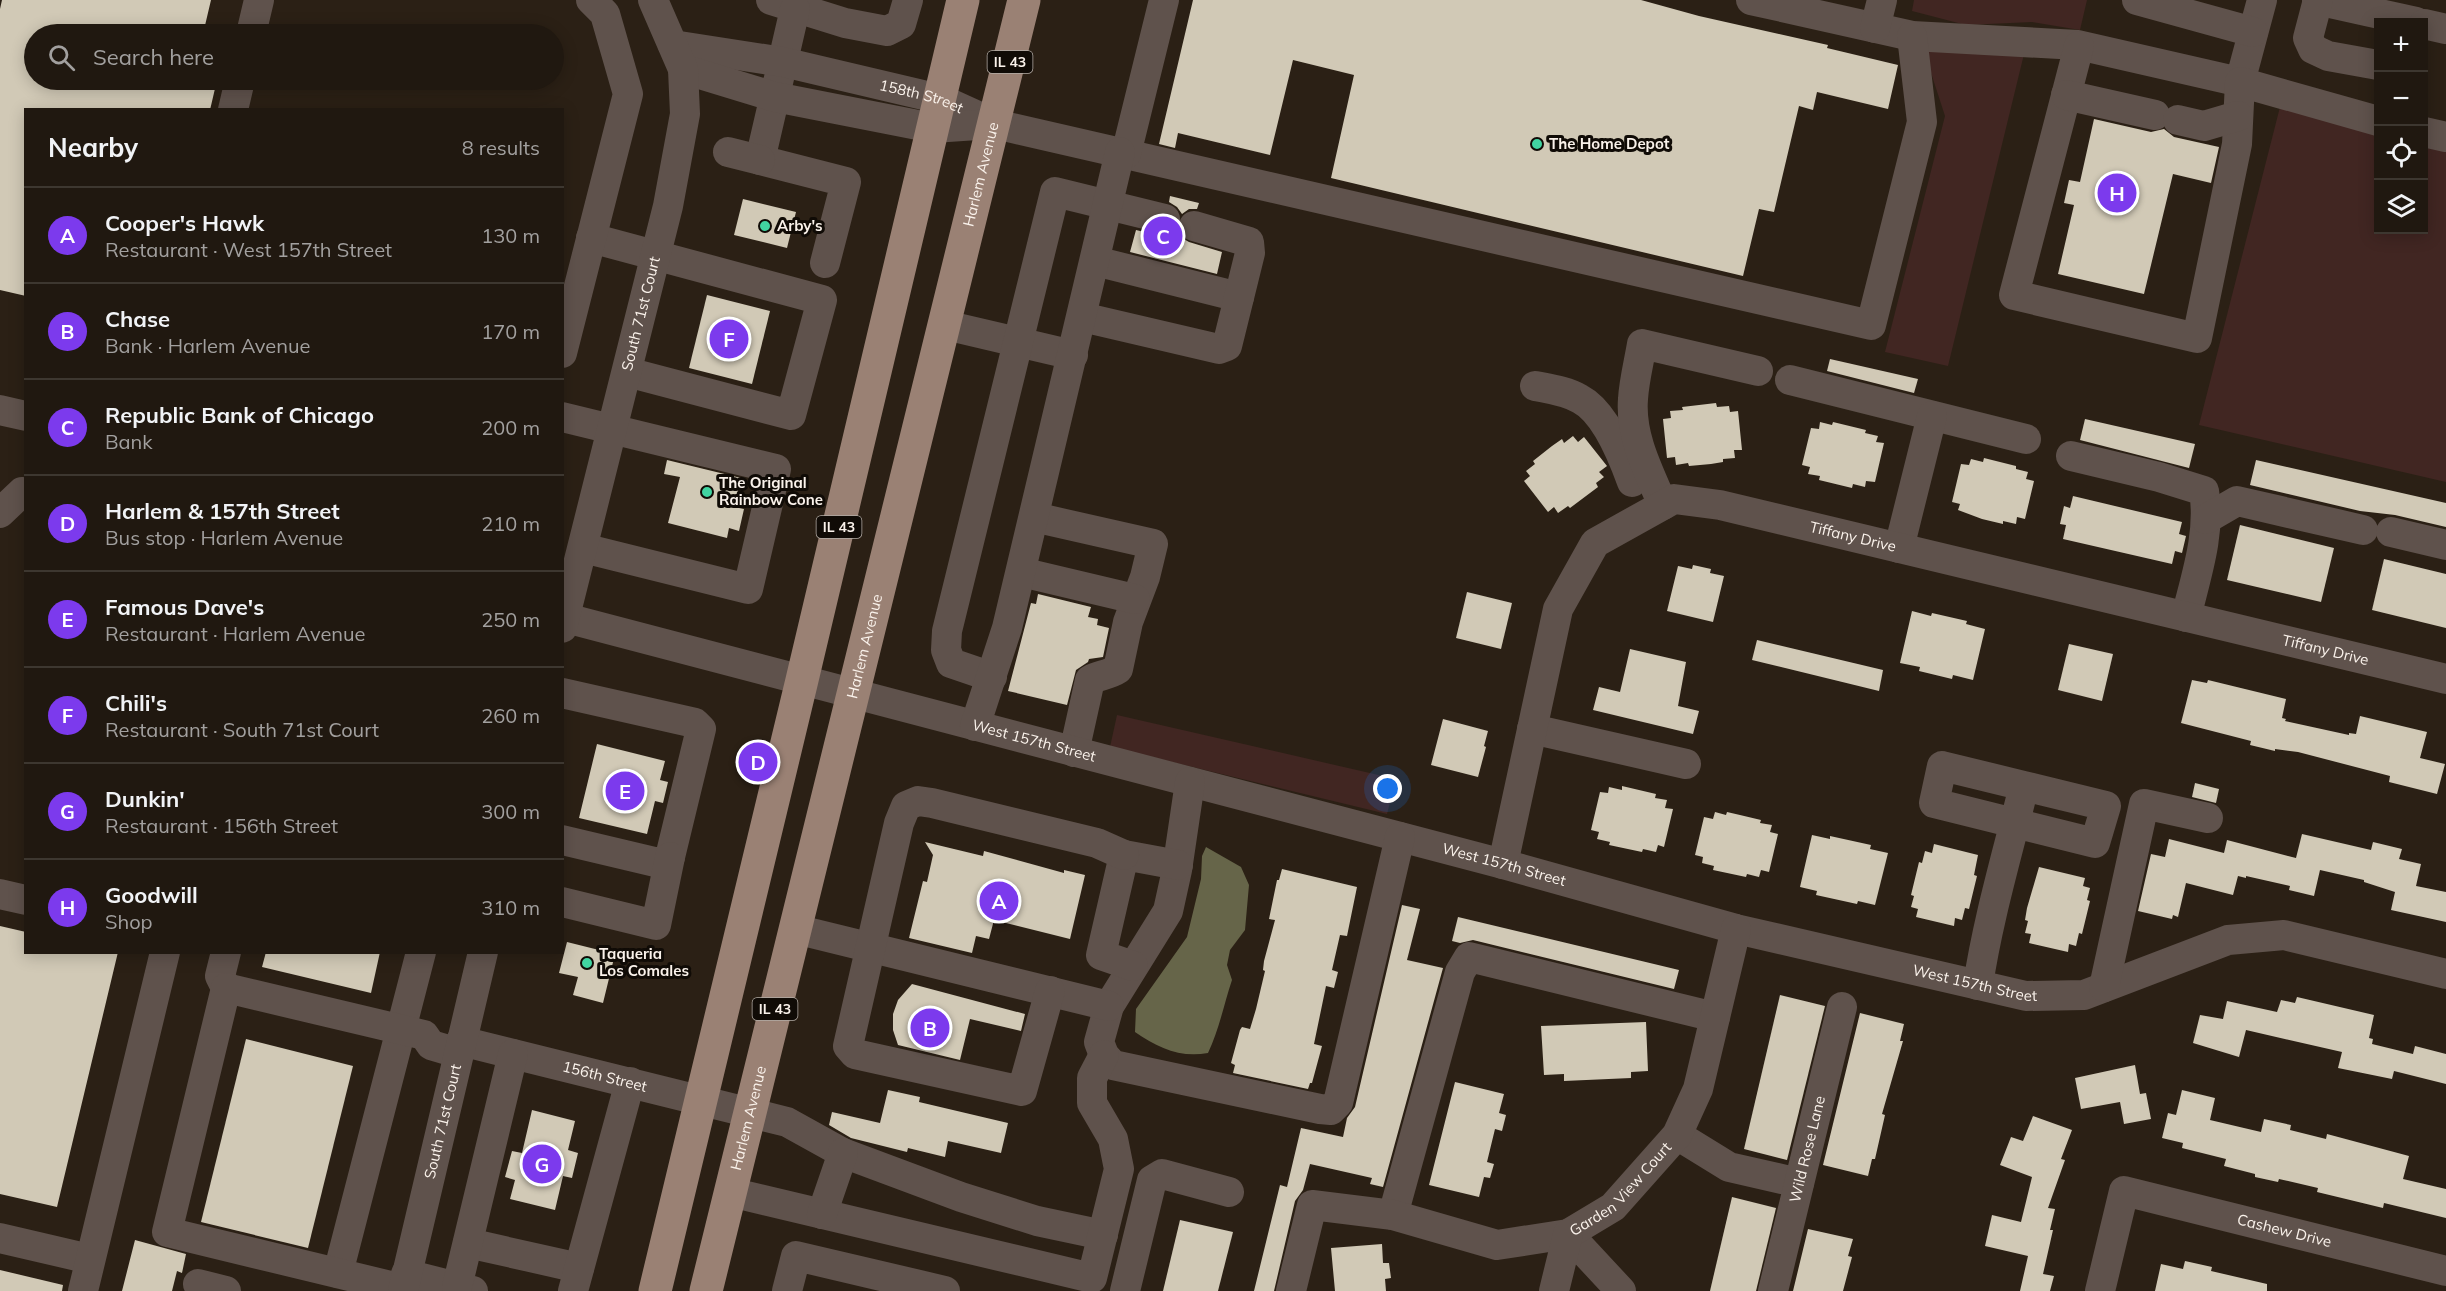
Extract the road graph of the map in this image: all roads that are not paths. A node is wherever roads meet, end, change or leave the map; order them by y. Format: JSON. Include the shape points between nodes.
{"nodes":[{"id":1,"x":259,"y":0,"type":"edge"},
{"id":2,"x":591,"y":0,"type":"edge"},
{"id":3,"x":653,"y":0,"type":"edge"},
{"id":4,"x":908,"y":0,"type":"edge"},
{"id":5,"x":963,"y":0,"type":"edge"},
{"id":6,"x":1024,"y":0,"type":"edge"},
{"id":7,"x":1164,"y":0,"type":"edge"},
{"id":8,"x":1751,"y":0,"type":"edge"},
{"id":9,"x":2136,"y":0,"type":"edge"},
{"id":10,"x":2262,"y":0,"type":"edge"},
{"id":11,"x":2317,"y":0,"type":"edge"},
{"id":12,"x":783,"y":4,"type":"edge"},
{"id":13,"x":1879,"y":14,"type":"edge"},
{"id":14,"x":2414,"y":18,"type":"edge"},
{"id":15,"x":2428,"y":23,"type":"edge"},
{"id":16,"x":253,"y":24,"type":"edge"},
{"id":17,"x":2446,"y":29,"type":"edge"},
{"id":18,"x":2253,"y":32,"type":"junction"},
{"id":19,"x":1912,"y":36,"type":"junction"},
{"id":20,"x":2079,"y":46,"type":"junction"},
{"id":21,"x":678,"y":57,"type":"junction"},
{"id":22,"x":783,"y":62,"type":"junction"},
{"id":23,"x":2374,"y":64,"type":"edge"},
{"id":24,"x":2240,"y":82,"type":"junction"},
{"id":25,"x":238,"y":90,"type":"edge"},
{"id":26,"x":2066,"y":95,"type":"junction"},
{"id":27,"x":775,"y":97,"type":"junction"},
{"id":28,"x":233,"y":108,"type":"edge"},
{"id":29,"x":937,"y":114,"type":"junction"},
{"id":30,"x":2238,"y":116,"type":"junction"},
{"id":31,"x":2374,"y":120,"type":"edge"},
{"id":32,"x":995,"y":124,"type":"junction"},
{"id":33,"x":2428,"y":133,"type":"edge"},
{"id":34,"x":2446,"y":137,"type":"edge"},
{"id":35,"x":728,"y":152,"type":"dead end"},
{"id":36,"x":1123,"y":153,"type":"junction"},
{"id":37,"x":760,"y":160,"type":"junction"},
{"id":38,"x":1108,"y":204,"type":"junction"},
{"id":39,"x":1165,"y":219,"type":"dead end"},
{"id":40,"x":1194,"y":226,"type":"dead end"},
{"id":41,"x":591,"y":238,"type":"junction"},
{"id":42,"x":656,"y":256,"type":"junction"},
{"id":43,"x":1095,"y":261,"type":"junction"},
{"id":44,"x":825,"y":262,"type":"dead end"},
{"id":45,"x":1239,"y":297,"type":"junction"},
{"id":46,"x":1082,"y":317,"type":"junction"},
{"id":47,"x":945,"y":325,"type":"junction"},
{"id":48,"x":1018,"y":343,"type":"junction"},
{"id":49,"x":564,"y":345,"type":"edge"},
{"id":50,"x":1073,"y":355,"type":"junction"},
{"id":51,"x":1758,"y":371,"type":"dead end"},
{"id":52,"x":627,"y":372,"type":"junction"},
{"id":53,"x":1790,"y":380,"type":"dead end"},
{"id":54,"x":1535,"y":386,"type":"dead end"},
{"id":55,"x":0,"y":410,"type":"edge"},
{"id":56,"x":24,"y":416,"type":"edge"},
{"id":57,"x":1932,"y":416,"type":"junction"},
{"id":58,"x":564,"y":417,"type":"edge"},
{"id":59,"x":613,"y":428,"type":"junction"},
{"id":60,"x":2026,"y":439,"type":"dead end"},
{"id":61,"x":2071,"y":456,"type":"dead end"},
{"id":62,"x":16,"y":490,"type":"edge"},
{"id":63,"x":1655,"y":510,"type":"junction"},
{"id":64,"x":0,"y":513,"type":"edge"},
{"id":65,"x":1034,"y":517,"type":"junction"},
{"id":66,"x":2206,"y":519,"type":"junction"},
{"id":67,"x":2446,"y":544,"type":"edge"},
{"id":68,"x":583,"y":548,"type":"junction"},
{"id":69,"x":1899,"y":548,"type":"junction"},
{"id":70,"x":1021,"y":572,"type":"junction"},
{"id":71,"x":1135,"y":599,"type":"junction"},
{"id":72,"x":564,"y":617,"type":"edge"},
{"id":73,"x":2186,"y":617,"type":"junction"},
{"id":74,"x":564,"y":621,"type":"edge"},
{"id":75,"x":992,"y":677,"type":"junction"},
{"id":76,"x":2446,"y":679,"type":"edge"},
{"id":77,"x":802,"y":680,"type":"junction"},
{"id":78,"x":564,"y":693,"type":"edge"},
{"id":79,"x":854,"y":694,"type":"junction"},
{"id":80,"x":975,"y":726,"type":"junction"},
{"id":81,"x":1532,"y":729,"type":"junction"},
{"id":82,"x":1074,"y":752,"type":"junction"},
{"id":83,"x":1686,"y":764,"type":"dead end"},
{"id":84,"x":1190,"y":782,"type":"junction"},
{"id":85,"x":2024,"y":786,"type":"junction"},
{"id":86,"x":2208,"y":818,"type":"dead end"},
{"id":87,"x":2015,"y":824,"type":"junction"},
{"id":88,"x":1400,"y":837,"type":"junction"},
{"id":89,"x":564,"y":840,"type":"edge"},
{"id":90,"x":1124,"y":855,"type":"junction"},
{"id":91,"x":670,"y":857,"type":"junction"},
{"id":92,"x":1503,"y":864,"type":"junction"},
{"id":93,"x":1178,"y":865,"type":"junction"},
{"id":94,"x":0,"y":894,"type":"edge"},
{"id":95,"x":24,"y":900,"type":"edge"},
{"id":96,"x":564,"y":902,"type":"edge"},
{"id":97,"x":795,"y":929,"type":"junction"},
{"id":98,"x":1736,"y":929,"type":"junction"},
{"id":99,"x":869,"y":948,"type":"junction"},
{"id":100,"x":165,"y":954,"type":"edge"},
{"id":101,"x":226,"y":954,"type":"edge"},
{"id":102,"x":421,"y":954,"type":"edge"},
{"id":103,"x":483,"y":954,"type":"edge"},
{"id":104,"x":1133,"y":966,"type":"junction"},
{"id":105,"x":2446,"y":974,"type":"edge"},
{"id":106,"x":1978,"y":986,"type":"junction"},
{"id":107,"x":2104,"y":987,"type":"junction"},
{"id":108,"x":226,"y":988,"type":"junction"},
{"id":109,"x":1050,"y":991,"type":"junction"},
{"id":110,"x":1109,"y":1006,"type":"junction"},
{"id":111,"x":1842,"y":1007,"type":"dead end"},
{"id":112,"x":1715,"y":1017,"type":"junction"},
{"id":113,"x":413,"y":1033,"type":"junction"},
{"id":114,"x":461,"y":1041,"type":"junction"},
{"id":115,"x":513,"y":1054,"type":"junction"},
{"id":116,"x":1104,"y":1055,"type":"junction"},
{"id":117,"x":630,"y":1082,"type":"junction"},
{"id":118,"x":701,"y":1100,"type":"junction"},
{"id":119,"x":750,"y":1112,"type":"junction"},
{"id":120,"x":1677,"y":1135,"type":"junction"},
{"id":121,"x":843,"y":1153,"type":"junction"},
{"id":122,"x":1799,"y":1184,"type":"junction"},
{"id":123,"x":730,"y":1192,"type":"junction"},
{"id":124,"x":1229,"y":1192,"type":"dead end"},
{"id":125,"x":822,"y":1214,"type":"junction"},
{"id":126,"x":1393,"y":1215,"type":"junction"},
{"id":127,"x":851,"y":1221,"type":"junction"},
{"id":128,"x":1568,"y":1234,"type":"junction"},
{"id":129,"x":1103,"y":1235,"type":"junction"},
{"id":130,"x":0,"y":1238,"type":"edge"},
{"id":131,"x":468,"y":1243,"type":"junction"},
{"id":132,"x":90,"y":1259,"type":"junction"},
{"id":133,"x":841,"y":1266,"type":"junction"},
{"id":134,"x":2446,"y":1271,"type":"edge"},
{"id":135,"x":338,"y":1273,"type":"junction"},
{"id":136,"x":1092,"y":1278,"type":"junction"},
{"id":137,"x":576,"y":1279,"type":"edge"},
{"id":138,"x":404,"y":1285,"type":"edge"},
{"id":139,"x":465,"y":1289,"type":"edge"},
{"id":140,"x":1125,"y":1289,"type":"edge"},
{"id":141,"x":82,"y":1291,"type":"edge"},
{"id":142,"x":655,"y":1291,"type":"edge"},
{"id":143,"x":706,"y":1291,"type":"edge"},
{"id":144,"x":787,"y":1291,"type":"edge"},
{"id":145,"x":945,"y":1291,"type":"edge"},
{"id":146,"x":1291,"y":1291,"type":"edge"},
{"id":147,"x":1554,"y":1291,"type":"edge"},
{"id":148,"x":1621,"y":1291,"type":"edge"},
{"id":149,"x":1773,"y":1291,"type":"edge"},
{"id":150,"x":2100,"y":1291,"type":"edge"}],
"edges":[{"from":1,"to":16,"type":"street"},
{"from":2,"to":41,"type":"street","via":[[604,14],[628,94]]},
{"from":3,"to":21,"type":"street","name":"South 71st Court"},
{"from":4,"to":12,"type":"street","via":[[901,24],[888,31]]},
{"from":5,"to":29,"type":"main road","number":"IL 43"},
{"from":6,"to":32,"type":"main road","name":"Harlem Avenue","number":"IL 43"},
{"from":7,"to":36,"type":"street"},
{"from":8,"to":13,"type":"street"},
{"from":9,"to":18,"type":"street"},
{"from":10,"to":18,"type":"street"},
{"from":11,"to":14,"type":"street"},
{"from":11,"to":23,"type":"street","via":[[2308,38],[2313,49],[2328,56]]},
{"from":12,"to":22,"type":"street"},
{"from":13,"to":19,"type":"street"},
{"from":15,"to":17,"type":"street"},
{"from":18,"to":24,"type":"street"},
{"from":19,"to":20,"type":"street"},
{"from":19,"to":36,"type":"street","name":"158th Street","via":[[1922,122],[1871,325]]},
{"from":20,"to":24,"type":"street"},
{"from":20,"to":26,"type":"street"},
{"from":21,"to":22,"type":"street","name":"158th Street"},
{"from":21,"to":27,"type":"street","name":"158th Street"},
{"from":21,"to":42,"type":"street","name":"South 71st Court","via":[[685,114]]},
{"from":22,"to":27,"type":"street"},
{"from":22,"to":29,"type":"street","name":"158th Street"},
{"from":24,"to":30,"type":"street"},
{"from":24,"to":31,"type":"street"},
{"from":25,"to":28,"type":"street"},
{"from":26,"to":30,"type":"street","via":[[2204,126]]},
{"from":26,"to":30,"type":"street","via":[[2014,295],[2197,338],[2237,144]]},
{"from":27,"to":29,"type":"street","name":"158th Street"},
{"from":27,"to":37,"type":"street"},
{"from":29,"to":32,"type":"street","name":"158th Street"},
{"from":29,"to":77,"type":"main road","number":"IL 43"},
{"from":32,"to":36,"type":"street","name":"158th Street"},
{"from":32,"to":47,"type":"main road","name":"Harlem Avenue","number":"IL 43"},
{"from":33,"to":34,"type":"street"},
{"from":35,"to":37,"type":"street"},
{"from":36,"to":38,"type":"street"},
{"from":37,"to":44,"type":"street","via":[[846,182]]},
{"from":38,"to":39,"type":"street"},
{"from":38,"to":43,"type":"street"},
{"from":38,"to":48,"type":"street","via":[[1055,192]]},
{"from":40,"to":45,"type":"street","via":[[1249,242]]},
{"from":41,"to":42,"type":"street"},
{"from":41,"to":49,"type":"street"},
{"from":42,"to":52,"type":"street","name":"South 71st Court"},
{"from":42,"to":52,"type":"street","via":[[822,300],[792,415]]},
{"from":43,"to":45,"type":"street"},
{"from":43,"to":46,"type":"street"},
{"from":45,"to":46,"type":"street","via":[[1227,346],[1219,349]]},
{"from":46,"to":50,"type":"street"},
{"from":47,"to":48,"type":"street"},
{"from":47,"to":79,"type":"main road","name":"Harlem Avenue","number":"IL 43"},
{"from":48,"to":50,"type":"street"},
{"from":48,"to":75,"type":"street","via":[[947,631],[946,650],[951,663]]},
{"from":50,"to":65,"type":"street"},
{"from":51,"to":63,"type":"street","via":[[1642,344],[1633,400],[1634,428]]},
{"from":52,"to":59,"type":"street","name":"South 71st Court"},
{"from":53,"to":57,"type":"street"},
{"from":54,"to":63,"type":"street","via":[[1583,400],[1596,414]]},
{"from":55,"to":56,"type":"street"},
{"from":57,"to":60,"type":"street"},
{"from":57,"to":69,"type":"street"},
{"from":58,"to":59,"type":"street"},
{"from":59,"to":68,"type":"street","name":"South 71st Court"},
{"from":59,"to":68,"type":"street","via":[[776,469],[748,589]]},
{"from":61,"to":66,"type":"street","via":[[2204,491]]},
{"from":62,"to":64,"type":"street"},
{"from":63,"to":69,"type":"street","name":"Tiffany Drive","via":[[1674,500],[1720,505]]},
{"from":63,"to":81,"type":"street","name":"Tiffany Drive","via":[[1595,543],[1558,609]]},
{"from":65,"to":70,"type":"street"},
{"from":65,"to":71,"type":"street","via":[[1153,544]]},
{"from":66,"to":67,"type":"street","via":[[2237,501]]},
{"from":66,"to":73,"type":"street"},
{"from":68,"to":72,"type":"street","name":"South 71st Court"},
{"from":69,"to":73,"type":"street","name":"Tiffany Drive"},
{"from":70,"to":71,"type":"street"},
{"from":70,"to":75,"type":"street"},
{"from":71,"to":82,"type":"street","via":[[1118,669],[1090,680]]},
{"from":73,"to":76,"type":"street","name":"Tiffany Drive"},
{"from":74,"to":77,"type":"street","name":"West 157th Street"},
{"from":75,"to":80,"type":"street"},
{"from":77,"to":79,"type":"street","name":"West 157th Street"},
{"from":77,"to":118,"type":"main road","number":"IL 43"},
{"from":78,"to":91,"type":"street","via":[[695,723],[701,729]]},
{"from":79,"to":80,"type":"street","name":"West 157th Street"},
{"from":79,"to":97,"type":"main road","name":"Harlem Avenue","number":"IL 43"},
{"from":80,"to":82,"type":"street","name":"West 157th Street"},
{"from":81,"to":83,"type":"street"},
{"from":81,"to":92,"type":"street","name":"Tiffany Drive"},
{"from":82,"to":84,"type":"street","name":"West 157th Street"},
{"from":84,"to":88,"type":"street","name":"West 157th Street"},
{"from":84,"to":93,"type":"street"},
{"from":85,"to":87,"type":"street"},
{"from":85,"to":87,"type":"street","via":[[2106,806],[2095,843]]},
{"from":85,"to":87,"type":"street","via":[[1942,766],[1934,803]]},
{"from":86,"to":107,"type":"street","via":[[2144,804]]},
{"from":87,"to":106,"type":"street"},
{"from":88,"to":92,"type":"street","name":"West 157th Street"},
{"from":88,"to":116,"type":"street","via":[[1338,1103],[1331,1110],[1113,1065]]},
{"from":89,"to":91,"type":"street","via":[[658,864]]},
{"from":90,"to":93,"type":"street"},
{"from":90,"to":99,"type":"street","via":[[1097,843],[918,801],[906,806],[899,823]]},
{"from":90,"to":104,"type":"street","via":[[1101,955]]},
{"from":91,"to":96,"type":"street","via":[[656,925]]},
{"from":92,"to":98,"type":"street","name":"West 157th Street"},
{"from":93,"to":104,"type":"street","via":[[1168,911]]},
{"from":94,"to":95,"type":"street"},
{"from":97,"to":99,"type":"street"},
{"from":97,"to":119,"type":"main road","name":"Harlem Avenue","number":"IL 43"},
{"from":98,"to":106,"type":"street","name":"West 157th Street"},
{"from":98,"to":112,"type":"street","name":"Garden View Court"},
{"from":99,"to":109,"type":"street"},
{"from":99,"to":109,"type":"street","via":[[848,1046],[855,1054],[1022,1091]]},
{"from":100,"to":132,"type":"street"},
{"from":101,"to":108,"type":"street","via":[[220,976]]},
{"from":102,"to":113,"type":"street"},
{"from":103,"to":114,"type":"street","name":"South 71st Court"},
{"from":104,"to":110,"type":"street"},
{"from":105,"to":107,"type":"street","name":"West 157th Street","via":[[2284,935],[2228,940]]},
{"from":106,"to":107,"type":"street","name":"West 157th Street","via":[[2026,996],[2084,995]]},
{"from":108,"to":113,"type":"street","name":"156th Street"},
{"from":108,"to":135,"type":"street","via":[[167,1232]]},
{"from":109,"to":110,"type":"street"},
{"from":110,"to":116,"type":"street","via":[[1099,1042]]},
{"from":111,"to":122,"type":"street","name":"Wild Rose Lane"},
{"from":112,"to":120,"type":"street","name":"Garden View Court","via":[[1698,1089]]},
{"from":112,"to":126,"type":"street","via":[[1468,957],[1460,972]]},
{"from":113,"to":114,"type":"street","name":"156th Street","via":[[431,1045]]},
{"from":113,"to":135,"type":"street"},
{"from":114,"to":115,"type":"street","name":"156th Street"},
{"from":114,"to":138,"type":"street","name":"South 71st Court"},
{"from":115,"to":117,"type":"street","name":"156th Street"},
{"from":115,"to":131,"type":"street"},
{"from":116,"to":129,"type":"street","via":[[1092,1078],[1092,1103],[1113,1139],[1119,1168]]},
{"from":117,"to":118,"type":"street","name":"156th Street"},
{"from":117,"to":137,"type":"street"},
{"from":118,"to":119,"type":"street","name":"156th Street"},
{"from":118,"to":142,"type":"main road","number":"IL 43"},
{"from":119,"to":121,"type":"street","name":"156th Street","via":[[787,1122]]},
{"from":119,"to":123,"type":"main road","name":"Harlem Avenue","number":"IL 43"},
{"from":120,"to":122,"type":"street","via":[[1729,1167]]},
{"from":120,"to":128,"type":"street","name":"Garden View Court","via":[[1613,1207]]},
{"from":121,"to":125,"type":"street"},
{"from":121,"to":129,"type":"street","name":"156th Street","via":[[1037,1221]]},
{"from":122,"to":149,"type":"street","name":"Wild Rose Lane"},
{"from":123,"to":125,"type":"street"},
{"from":123,"to":143,"type":"main road","name":"Harlem Avenue","number":"IL 43"},
{"from":124,"to":140,"type":"street","via":[[1162,1174],[1152,1180]]},
{"from":125,"to":127,"type":"street"},
{"from":126,"to":128,"type":"street","name":"Garden View Court","via":[[1497,1245]]},
{"from":126,"to":146,"type":"street","name":"Garden View Court","via":[[1312,1205]]},
{"from":127,"to":133,"type":"street"},
{"from":127,"to":136,"type":"street"},
{"from":128,"to":147,"type":"street"},
{"from":128,"to":148,"type":"street"},
{"from":129,"to":136,"type":"street"},
{"from":130,"to":132,"type":"street"},
{"from":131,"to":137,"type":"street"},
{"from":131,"to":139,"type":"street"},
{"from":132,"to":141,"type":"street"},
{"from":133,"to":144,"type":"street","via":[[796,1256]]},
{"from":133,"to":145,"type":"street"},
{"from":134,"to":150,"type":"street","name":"Cashew Drive","via":[[2124,1191]]},
{"from":135,"to":138,"type":"street"},
{"from":136,"to":140,"type":"street"},
{"from":138,"to":139,"type":"street"}]}
